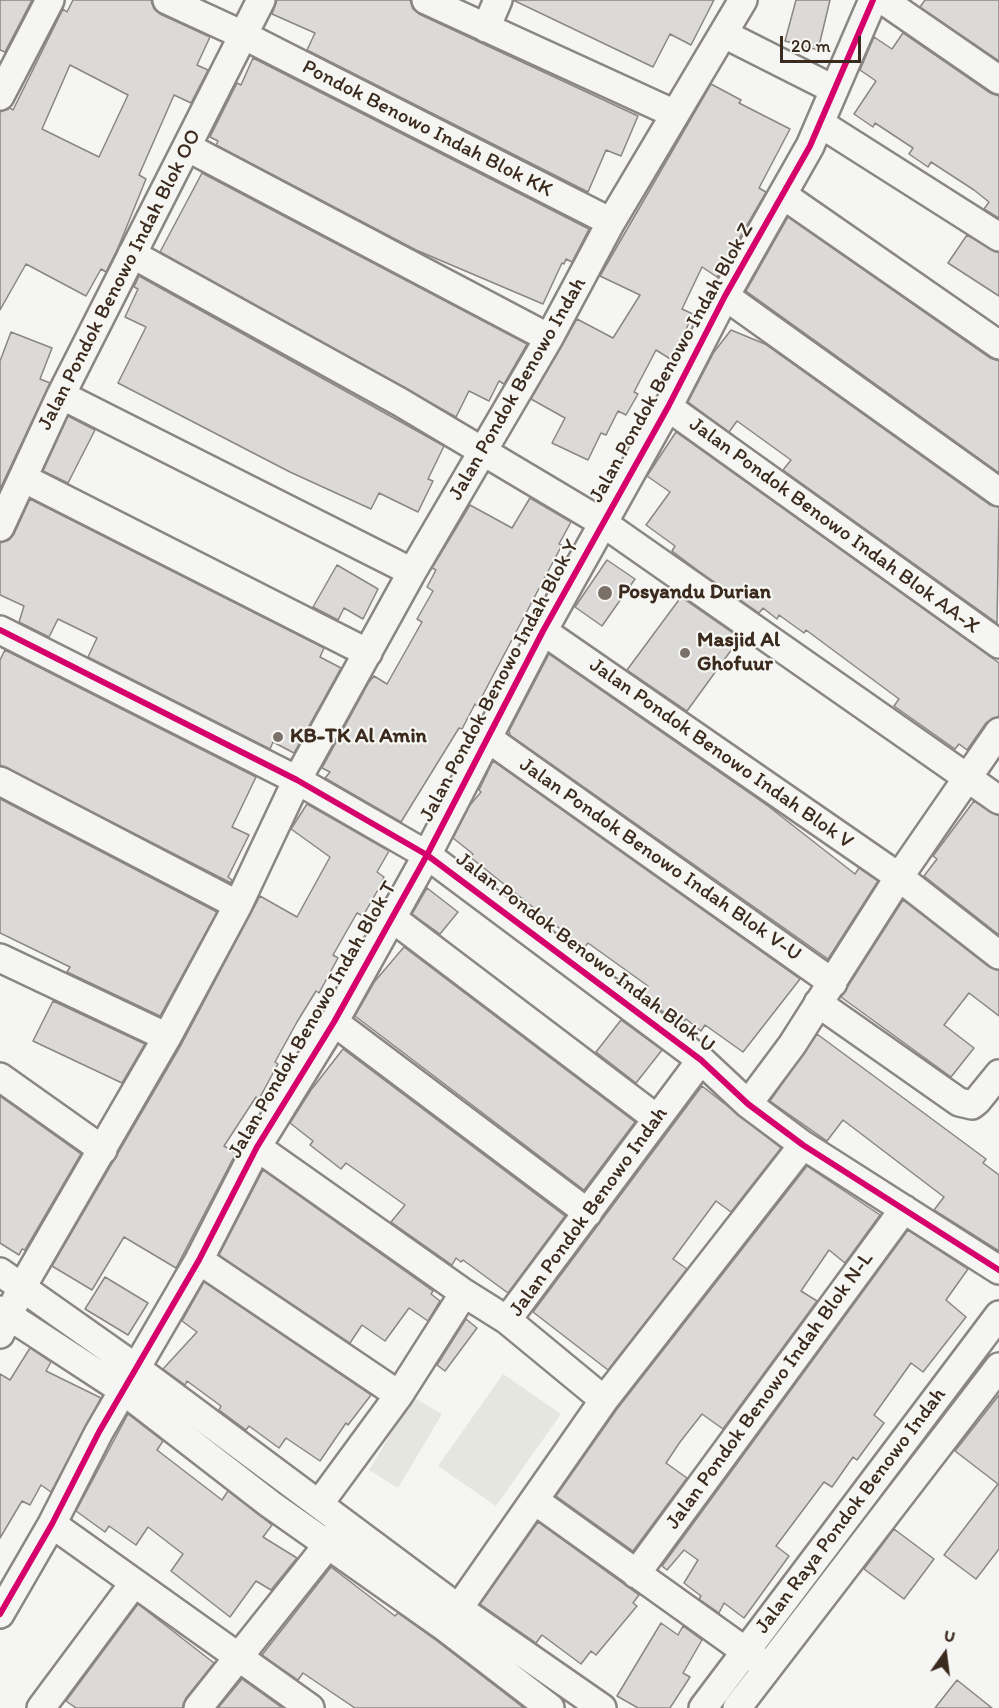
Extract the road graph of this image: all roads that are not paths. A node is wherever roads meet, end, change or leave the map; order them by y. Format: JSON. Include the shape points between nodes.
{"nodes":[{"id":1,"x":50,"y":0,"type":"edge"},
{"id":2,"x":167,"y":0,"type":"edge"},
{"id":3,"x":261,"y":0,"type":"edge"},
{"id":4,"x":426,"y":0,"type":"edge"},
{"id":5,"x":498,"y":0,"type":"edge"},
{"id":6,"x":743,"y":0,"type":"edge"},
{"id":7,"x":873,"y":0,"type":"edge"},
{"id":8,"x":883,"y":0,"type":"edge"},
{"id":9,"x":486,"y":28,"type":"junction"},
{"id":10,"x":724,"y":34,"type":"junction"},
{"id":11,"x":243,"y":35,"type":"junction"},
{"id":12,"x":999,"y":80,"type":"edge"},
{"id":13,"x":3,"y":84,"type":"edge"},
{"id":14,"x":833,"y":89,"type":"junction"},
{"id":15,"x":675,"y":114,"type":"junction"},
{"id":16,"x":821,"y":124,"type":"junction"},
{"id":17,"x":187,"y":147,"type":"junction"},
{"id":18,"x":783,"y":195,"type":"junction"},
{"id":19,"x":611,"y":222,"type":"junction"},
{"id":20,"x":999,"y":237,"type":"edge"},
{"id":21,"x":132,"y":254,"type":"junction"},
{"id":22,"x":725,"y":296,"type":"junction"},
{"id":23,"x":549,"y":338,"type":"junction"},
{"id":24,"x":999,"y":345,"type":"edge"},
{"id":25,"x":62,"y":395,"type":"junction"},
{"id":26,"x":668,"y":407,"type":"junction"},
{"id":27,"x":482,"y":453,"type":"junction"},
{"id":28,"x":23,"y":478,"type":"junction"},
{"id":29,"x":999,"y":492,"type":"edge"},
{"id":30,"x":603,"y":523,"type":"junction"},
{"id":31,"x":0,"y":526,"type":"edge"},
{"id":32,"x":412,"y":572,"type":"junction"},
{"id":33,"x":0,"y":630,"type":"edge"},
{"id":34,"x":543,"y":631,"type":"junction"},
{"id":35,"x":999,"y":644,"type":"edge"},
{"id":36,"x":368,"y":653,"type":"junction"},
{"id":37,"x":999,"y":732,"type":"edge"},
{"id":38,"x":486,"y":738,"type":"junction"},
{"id":39,"x":966,"y":776,"type":"junction"},
{"id":40,"x":297,"y":780,"type":"junction"},
{"id":41,"x":0,"y":781,"type":"edge"},
{"id":42,"x":999,"y":800,"type":"edge"},
{"id":43,"x":427,"y":855,"type":"junction"},
{"id":44,"x":898,"y":878,"type":"junction"},
{"id":45,"x":238,"y":905,"type":"junction"},
{"id":46,"x":392,"y":918,"type":"junction"},
{"id":47,"x":999,"y":955,"type":"edge"},
{"id":48,"x":0,"y":958,"type":"edge"},
{"id":49,"x":826,"y":993,"type":"junction"},
{"id":50,"x":334,"y":1022,"type":"junction"},
{"id":51,"x":167,"y":1037,"type":"junction"},
{"id":52,"x":701,"y":1060,"type":"junction"},
{"id":53,"x":999,"y":1074,"type":"edge"},
{"id":54,"x":0,"y":1077,"type":"edge"},
{"id":55,"x":748,"y":1104,"type":"junction"},
{"id":56,"x":656,"y":1118,"type":"junction"},
{"id":57,"x":803,"y":1145,"type":"junction"},
{"id":58,"x":257,"y":1147,"type":"junction"},
{"id":59,"x":103,"y":1150,"type":"junction"},
{"id":60,"x":904,"y":1209,"type":"junction"},
{"id":61,"x":588,"y":1213,"type":"junction"},
{"id":62,"x":199,"y":1260,"type":"junction"},
{"id":63,"x":999,"y":1270,"type":"edge"},
{"id":64,"x":0,"y":1272,"type":"edge"},
{"id":65,"x":22,"y":1287,"type":"junction"},
{"id":66,"x":464,"y":1293,"type":"junction"},
{"id":67,"x":999,"y":1315,"type":"edge"},
{"id":68,"x":507,"y":1320,"type":"junction"},
{"id":69,"x":3,"y":1321,"type":"edge"},
{"id":70,"x":999,"y":1367,"type":"edge"},
{"id":71,"x":130,"y":1380,"type":"junction"},
{"id":72,"x":399,"y":1395,"type":"junction"},
{"id":73,"x":604,"y":1400,"type":"junction"},
{"id":74,"x":534,"y":1500,"type":"junction"},
{"id":75,"x":319,"y":1504,"type":"junction"},
{"id":76,"x":52,"y":1524,"type":"junction"},
{"id":77,"x":344,"y":1524,"type":"junction"},
{"id":78,"x":327,"y":1546,"type":"junction"},
{"id":79,"x":636,"y":1574,"type":"junction"},
{"id":80,"x":134,"y":1583,"type":"junction"},
{"id":81,"x":0,"y":1614,"type":"edge"},
{"id":82,"x":452,"y":1618,"type":"junction"},
{"id":83,"x":747,"y":1651,"type":"junction"},
{"id":84,"x":240,"y":1658,"type":"junction"},
{"id":85,"x":768,"y":1669,"type":"junction"},
{"id":86,"x":41,"y":1708,"type":"edge"},
{"id":87,"x":198,"y":1708,"type":"edge"},
{"id":88,"x":310,"y":1708,"type":"edge"},
{"id":89,"x":550,"y":1708,"type":"edge"},
{"id":90,"x":602,"y":1708,"type":"edge"},
{"id":91,"x":703,"y":1708,"type":"edge"},
{"id":92,"x":737,"y":1708,"type":"edge"}],
"edges":[{"from":1,"to":13,"type":"street"},
{"from":2,"to":11,"type":"street","name":"Pondok Benowo Indah Blok KK"},
{"from":3,"to":11,"type":"street","name":"Jalan Pondok Benowo Indah Blok OO"},
{"from":4,"to":9,"type":"street"},
{"from":5,"to":9,"type":"street"},
{"from":6,"to":10,"type":"street","name":"Jalan Pondok Benowo Indah"},
{"from":7,"to":14,"type":"street","name":"Jalan Pondok Benowo Indah Blok Z"},
{"from":8,"to":12,"type":"street"},
{"from":9,"to":15,"type":"street"},
{"from":10,"to":14,"type":"street"},
{"from":10,"to":15,"type":"street","name":"Jalan Pondok Benowo Indah"},
{"from":11,"to":17,"type":"street","name":"Jalan Pondok Benowo Indah Blok OO"},
{"from":11,"to":19,"type":"street","name":"Pondok Benowo Indah Blok KK"},
{"from":14,"to":16,"type":"street","name":"Jalan Pondok Benowo Indah Blok Z"},
{"from":15,"to":19,"type":"street","name":"Jalan Pondok Benowo Indah"},
{"from":16,"to":18,"type":"street","name":"Jalan Pondok Benowo Indah Blok Z"},
{"from":16,"to":20,"type":"street"},
{"from":17,"to":21,"type":"street","name":"Jalan Pondok Benowo Indah Blok OO"},
{"from":17,"to":23,"type":"street"},
{"from":18,"to":22,"type":"street","name":"Jalan Pondok Benowo Indah Blok Z"},
{"from":18,"to":24,"type":"street"},
{"from":19,"to":23,"type":"street","name":"Jalan Pondok Benowo Indah"},
{"from":21,"to":25,"type":"street","name":"Jalan Pondok Benowo Indah Blok OO"},
{"from":21,"to":27,"type":"street","via":[[400,402]]},
{"from":22,"to":26,"type":"street","name":"Jalan Pondok Benowo Indah Blok Z"},
{"from":22,"to":29,"type":"street"},
{"from":23,"to":27,"type":"street","name":"Jalan Pondok Benowo Indah"},
{"from":25,"to":28,"type":"street","name":"Jalan Pondok Benowo Indah Blok OO"},
{"from":25,"to":32,"type":"street"},
{"from":26,"to":30,"type":"street","name":"Jalan Pondok Benowo Indah Blok Z"},
{"from":26,"to":35,"type":"street","name":"Jalan Pondok Benowo Indah Blok AA-X"},
{"from":27,"to":30,"type":"street"},
{"from":27,"to":32,"type":"street","name":"Jalan Pondok Benowo Indah"},
{"from":28,"to":31,"type":"street","name":"Jalan Pondok Benowo Indah Blok OO"},
{"from":28,"to":36,"type":"street"},
{"from":30,"to":34,"type":"street","name":"Jalan Pondok Benowo Indah Blok Y"},
{"from":30,"to":39,"type":"street"},
{"from":32,"to":36,"type":"street","name":"Jalan Pondok Benowo Indah"},
{"from":33,"to":40,"type":"street","name":"Jalan Pondok Benowo Indah Blok U"},
{"from":34,"to":38,"type":"street","name":"Jalan Pondok Benowo Indah Blok Y"},
{"from":34,"to":44,"type":"street","name":"Jalan Pondok Benowo Indah Blok V"},
{"from":36,"to":40,"type":"street","name":"Jalan Pondok Benowo Indah"},
{"from":37,"to":39,"type":"street"},
{"from":38,"to":43,"type":"street","name":"Jalan Pondok Benowo Indah Blok Y"},
{"from":38,"to":49,"type":"street","name":"Jalan Pondok Benowo Indah Blok V-U"},
{"from":39,"to":42,"type":"street"},
{"from":39,"to":44,"type":"street"},
{"from":40,"to":43,"type":"street","name":"Jalan Pondok Benowo Indah Blok U"},
{"from":40,"to":45,"type":"street"},
{"from":41,"to":45,"type":"street"},
{"from":43,"to":46,"type":"street","name":"Jalan Pondok Benowo Indah Blok T"},
{"from":43,"to":52,"type":"street","name":"Jalan Pondok Benowo Indah Blok U"},
{"from":44,"to":47,"type":"street","name":"Jalan Pondok Benowo Indah Blok V"},
{"from":44,"to":49,"type":"street"},
{"from":45,"to":51,"type":"street"},
{"from":46,"to":50,"type":"street","name":"Jalan Pondok Benowo Indah Blok T"},
{"from":46,"to":56,"type":"street"},
{"from":48,"to":51,"type":"street"},
{"from":49,"to":53,"type":"street","name":"Jalan Pondok Benowo Indah Blok V-U","via":[[959,1102],[972,1105]]},
{"from":49,"to":55,"type":"street"},
{"from":50,"to":58,"type":"street","name":"Jalan Pondok Benowo Indah Blok T"},
{"from":50,"to":61,"type":"street"},
{"from":51,"to":59,"type":"street"},
{"from":52,"to":55,"type":"street","name":"Jalan Pondok Benowo Indah Blok U"},
{"from":52,"to":56,"type":"street","name":"Jalan Pondok Benowo Indah"},
{"from":54,"to":59,"type":"street"},
{"from":55,"to":57,"type":"street"},
{"from":56,"to":61,"type":"street","name":"Jalan Pondok Benowo Indah"},
{"from":57,"to":60,"type":"street"},
{"from":57,"to":73,"type":"street"},
{"from":58,"to":62,"type":"street","name":"Jalan Pondok Benowo Indah Blok T"},
{"from":58,"to":66,"type":"street"},
{"from":59,"to":65,"type":"street"},
{"from":60,"to":63,"type":"street"},
{"from":60,"to":79,"type":"street","name":"Jalan Pondok Benowo Indah Blok N-L"},
{"from":61,"to":68,"type":"street","name":"Jalan Pondok Benowo Indah"},
{"from":62,"to":71,"type":"street","name":"Jalan Pondok Benowo Indah Blok T"},
{"from":62,"to":72,"type":"street"},
{"from":64,"to":65,"type":"street"},
{"from":65,"to":69,"type":"street"},
{"from":65,"to":71,"type":"street"},
{"from":66,"to":68,"type":"street"},
{"from":66,"to":72,"type":"street"},
{"from":67,"to":83,"type":"street","name":"Jalan Raya Pondok Benowo Indah"},
{"from":68,"to":73,"type":"street","name":"Jalan Pondok Benowo Indah"},
{"from":69,"to":71,"type":"street"},
{"from":70,"to":85,"type":"street","name":"Jalan Raya Pondok Benowo Indah"},
{"from":71,"to":75,"type":"street"},
{"from":71,"to":76,"type":"street","name":"Jalan Pondok Benowo Indah Blok T"},
{"from":71,"to":78,"type":"street"},
{"from":72,"to":75,"type":"street"},
{"from":73,"to":74,"type":"street"},
{"from":74,"to":79,"type":"street"},
{"from":74,"to":82,"type":"street"},
{"from":75,"to":77,"type":"street"},
{"from":76,"to":80,"type":"street"},
{"from":76,"to":81,"type":"street","name":"Jalan Pondok Benowo Indah Blok T"},
{"from":77,"to":78,"type":"street"},
{"from":77,"to":82,"type":"street"},
{"from":78,"to":82,"type":"street"},
{"from":78,"to":84,"type":"street"},
{"from":79,"to":83,"type":"street"},
{"from":80,"to":84,"type":"street"},
{"from":80,"to":86,"type":"street"},
{"from":82,"to":89,"type":"street"},
{"from":82,"to":90,"type":"street"},
{"from":83,"to":85,"type":"street"},
{"from":83,"to":91,"type":"street","name":"Jalan Raya Pondok Benowo Indah"},
{"from":84,"to":87,"type":"street"},
{"from":84,"to":88,"type":"street"},
{"from":85,"to":92,"type":"street","name":"Jalan Raya Pondok Benowo Indah"}]}
